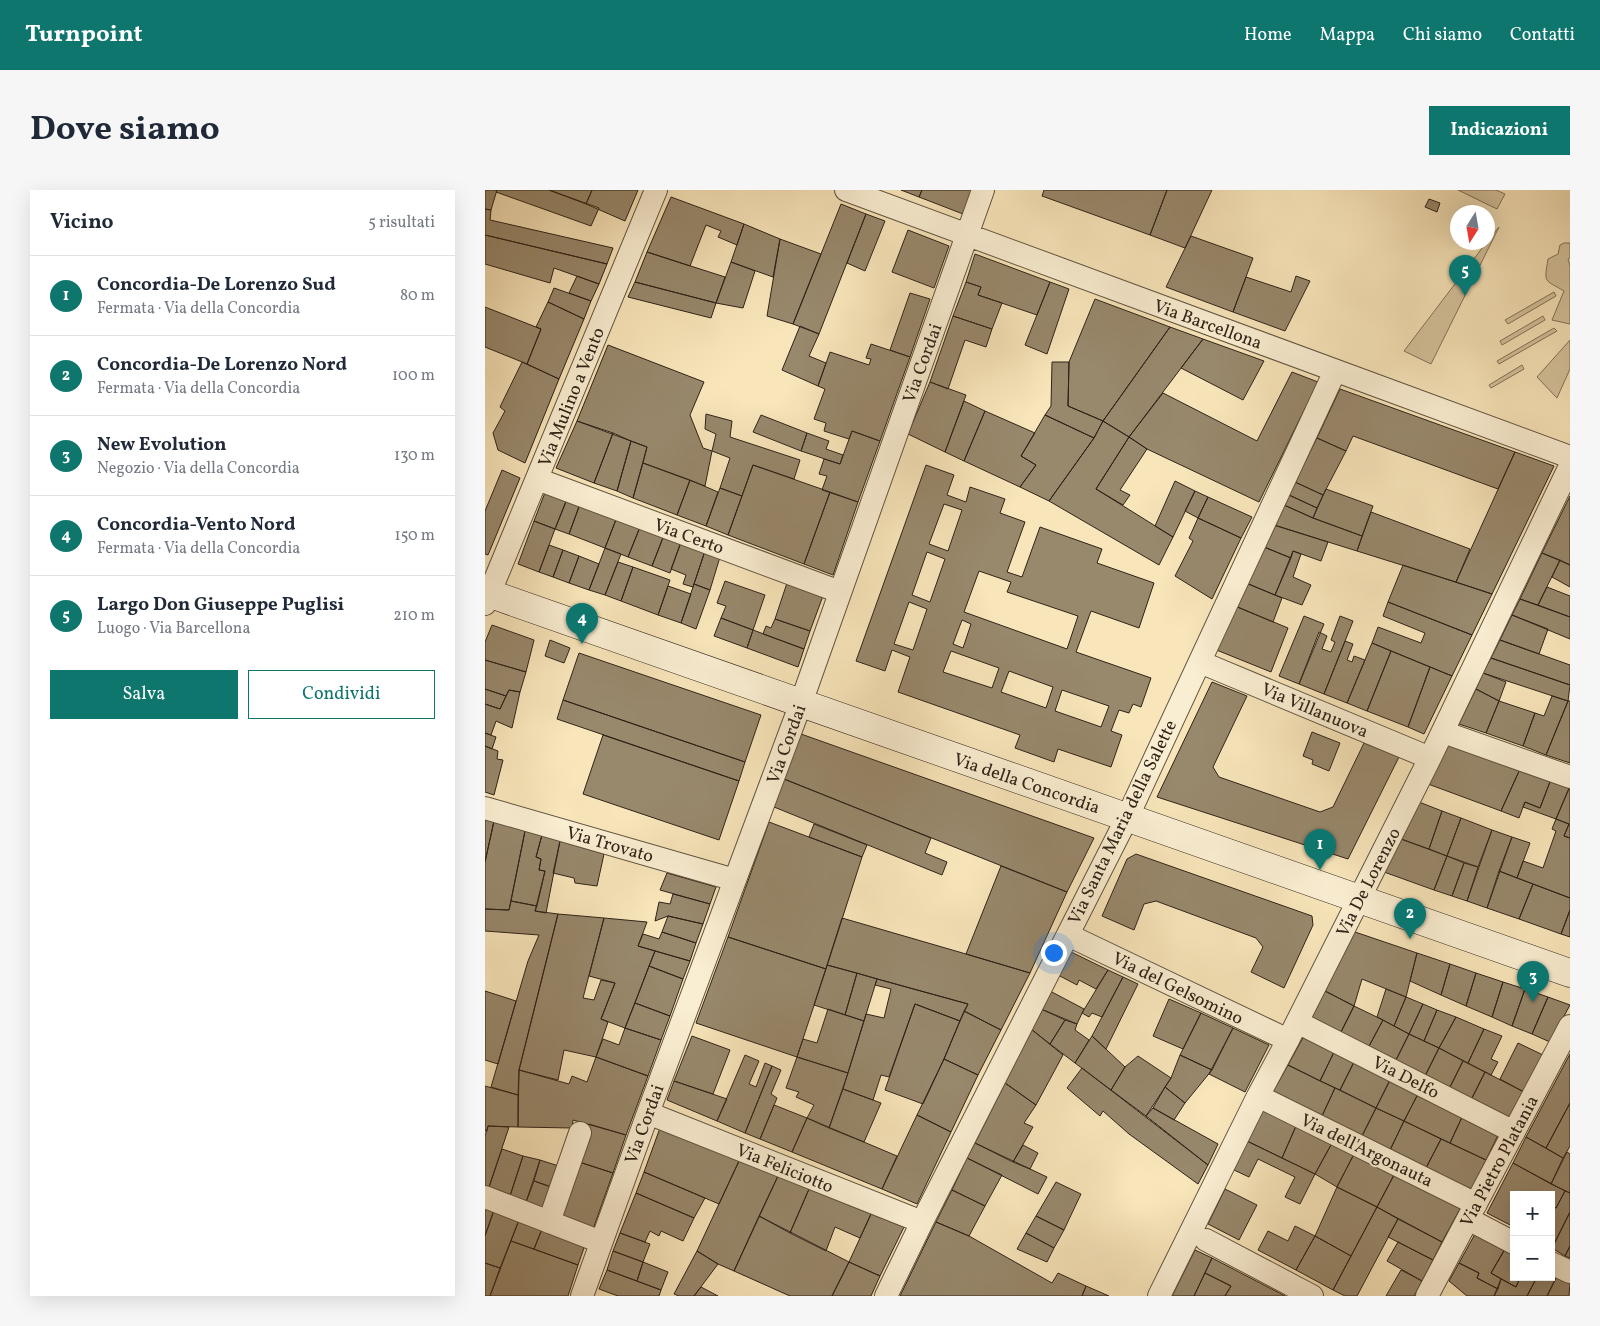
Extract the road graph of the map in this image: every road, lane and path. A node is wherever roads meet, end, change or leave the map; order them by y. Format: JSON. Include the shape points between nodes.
{"nodes":[{"id":1,"x":656,"y":190,"type":"edge"},
{"id":2,"x":846,"y":190,"type":"edge"},
{"id":3,"x":983,"y":190,"type":"edge"},
{"id":4,"x":967,"y":235,"type":"junction"},
{"id":5,"x":1335,"y":370,"type":"junction"},
{"id":6,"x":1570,"y":457,"type":"edge"},
{"id":7,"x":1570,"y":466,"type":"edge"},
{"id":8,"x":537,"y":479,"type":"junction"},
{"id":9,"x":840,"y":592,"type":"junction"},
{"id":10,"x":487,"y":597,"type":"edge"},
{"id":11,"x":1200,"y":662,"type":"junction"},
{"id":12,"x":801,"y":703,"type":"junction"},
{"id":13,"x":1443,"y":732,"type":"junction"},
{"id":14,"x":1430,"y":758,"type":"junction"},
{"id":15,"x":1570,"y":777,"type":"edge"},
{"id":16,"x":485,"y":808,"type":"edge"},
{"id":17,"x":1127,"y":818,"type":"junction"},
{"id":18,"x":735,"y":880,"type":"junction"},
{"id":19,"x":1359,"y":900,"type":"junction"},
{"id":20,"x":1067,"y":935,"type":"junction"},
{"id":21,"x":1570,"y":973,"type":"edge"},
{"id":22,"x":1570,"y":1026,"type":"edge"},
{"id":23,"x":1293,"y":1031,"type":"junction"},
{"id":24,"x":1258,"y":1096,"type":"junction"},
{"id":25,"x":648,"y":1113,"type":"junction"},
{"id":26,"x":1514,"y":1132,"type":"junction"},
{"id":27,"x":581,"y":1133,"type":"dead end"},
{"id":28,"x":485,"y":1197,"type":"edge"},
{"id":29,"x":1472,"y":1212,"type":"junction"},
{"id":30,"x":549,"y":1222,"type":"junction"},
{"id":31,"x":921,"y":1222,"type":"junction"},
{"id":32,"x":1206,"y":1240,"type":"dead end"},
{"id":33,"x":1510,"y":1240,"type":"edge"},
{"id":34,"x":601,"y":1242,"type":"junction"},
{"id":35,"x":1555,"y":1264,"type":"edge"},
{"id":36,"x":1570,"y":1272,"type":"edge"},
{"id":37,"x":588,"y":1294,"type":"edge"},
{"id":38,"x":886,"y":1296,"type":"edge"},
{"id":39,"x":1159,"y":1296,"type":"edge"},
{"id":40,"x":1312,"y":1296,"type":"edge"},
{"id":41,"x":1427,"y":1296,"type":"edge"}],
"edges":[{"from":1,"to":8,"type":"street","name":"Via Mulino a Vento"},
{"from":2,"to":4,"type":"street","name":"Via Barcellona"},
{"from":3,"to":4,"type":"street","name":"Via Cordai"},
{"from":4,"to":5,"type":"street","name":"Via Barcellona"},
{"from":4,"to":9,"type":"street","name":"Via Cordai"},
{"from":5,"to":6,"type":"street","name":"Via Barcellona"},
{"from":5,"to":11,"type":"street","name":"Via Santa Maria della Salette"},
{"from":7,"to":13,"type":"street","name":"Via De Lorenzo"},
{"from":8,"to":9,"type":"street","name":"Via Certo"},
{"from":8,"to":10,"type":"street","name":"Via Mulino a Vento"},
{"from":9,"to":12,"type":"street","name":"Via Cordai"},
{"from":10,"to":12,"type":"main road","name":"Via della Concordia"},
{"from":11,"to":14,"type":"street","name":"Via Villanuova"},
{"from":11,"to":17,"type":"street","name":"Via Santa Maria della Salette"},
{"from":12,"to":17,"type":"main road","name":"Via della Concordia"},
{"from":12,"to":18,"type":"street","name":"Via Cordai"},
{"from":13,"to":14,"type":"street","name":"Via De Lorenzo"},
{"from":13,"to":15,"type":"street"},
{"from":14,"to":19,"type":"street","name":"Via De Lorenzo"},
{"from":16,"to":18,"type":"street","name":"Via Trovato"},
{"from":17,"to":19,"type":"main road","name":"Via della Concordia"},
{"from":17,"to":20,"type":"street","name":"Via Santa Maria della Salette"},
{"from":18,"to":25,"type":"street","name":"Via Cordai"},
{"from":19,"to":21,"type":"main road","name":"Via della Concordia"},
{"from":19,"to":23,"type":"street","name":"Via De Lorenzo"},
{"from":20,"to":23,"type":"street","name":"Via del Gelsomino"},
{"from":20,"to":31,"type":"street","name":"Via Santa Maria della Salette"},
{"from":22,"to":26,"type":"street","name":"Via Pietro Platania"},
{"from":23,"to":24,"type":"street","name":"Via De Lorenzo"},
{"from":23,"to":26,"type":"street","name":"Via Delfo"},
{"from":24,"to":29,"type":"street","name":"Via dell'Argonauta"},
{"from":24,"to":39,"type":"street","name":"Via De Lorenzo"},
{"from":25,"to":31,"type":"street","name":"Via Feliciotto"},
{"from":25,"to":34,"type":"street","name":"Via Cordai"},
{"from":26,"to":29,"type":"street","name":"Via Pietro Platania"},
{"from":27,"to":30,"type":"street"},
{"from":28,"to":30,"type":"street"},
{"from":29,"to":33,"type":"street","name":"Via dell'Argonauta"},
{"from":29,"to":41,"type":"street","name":"Via Pietro Platania"},
{"from":30,"to":34,"type":"street"},
{"from":31,"to":38,"type":"street","name":"Via Santa Maria della Salette"},
{"from":32,"to":40,"type":"street"},
{"from":34,"to":37,"type":"street","name":"Via Cordai"},
{"from":35,"to":36,"type":"street"}]}
